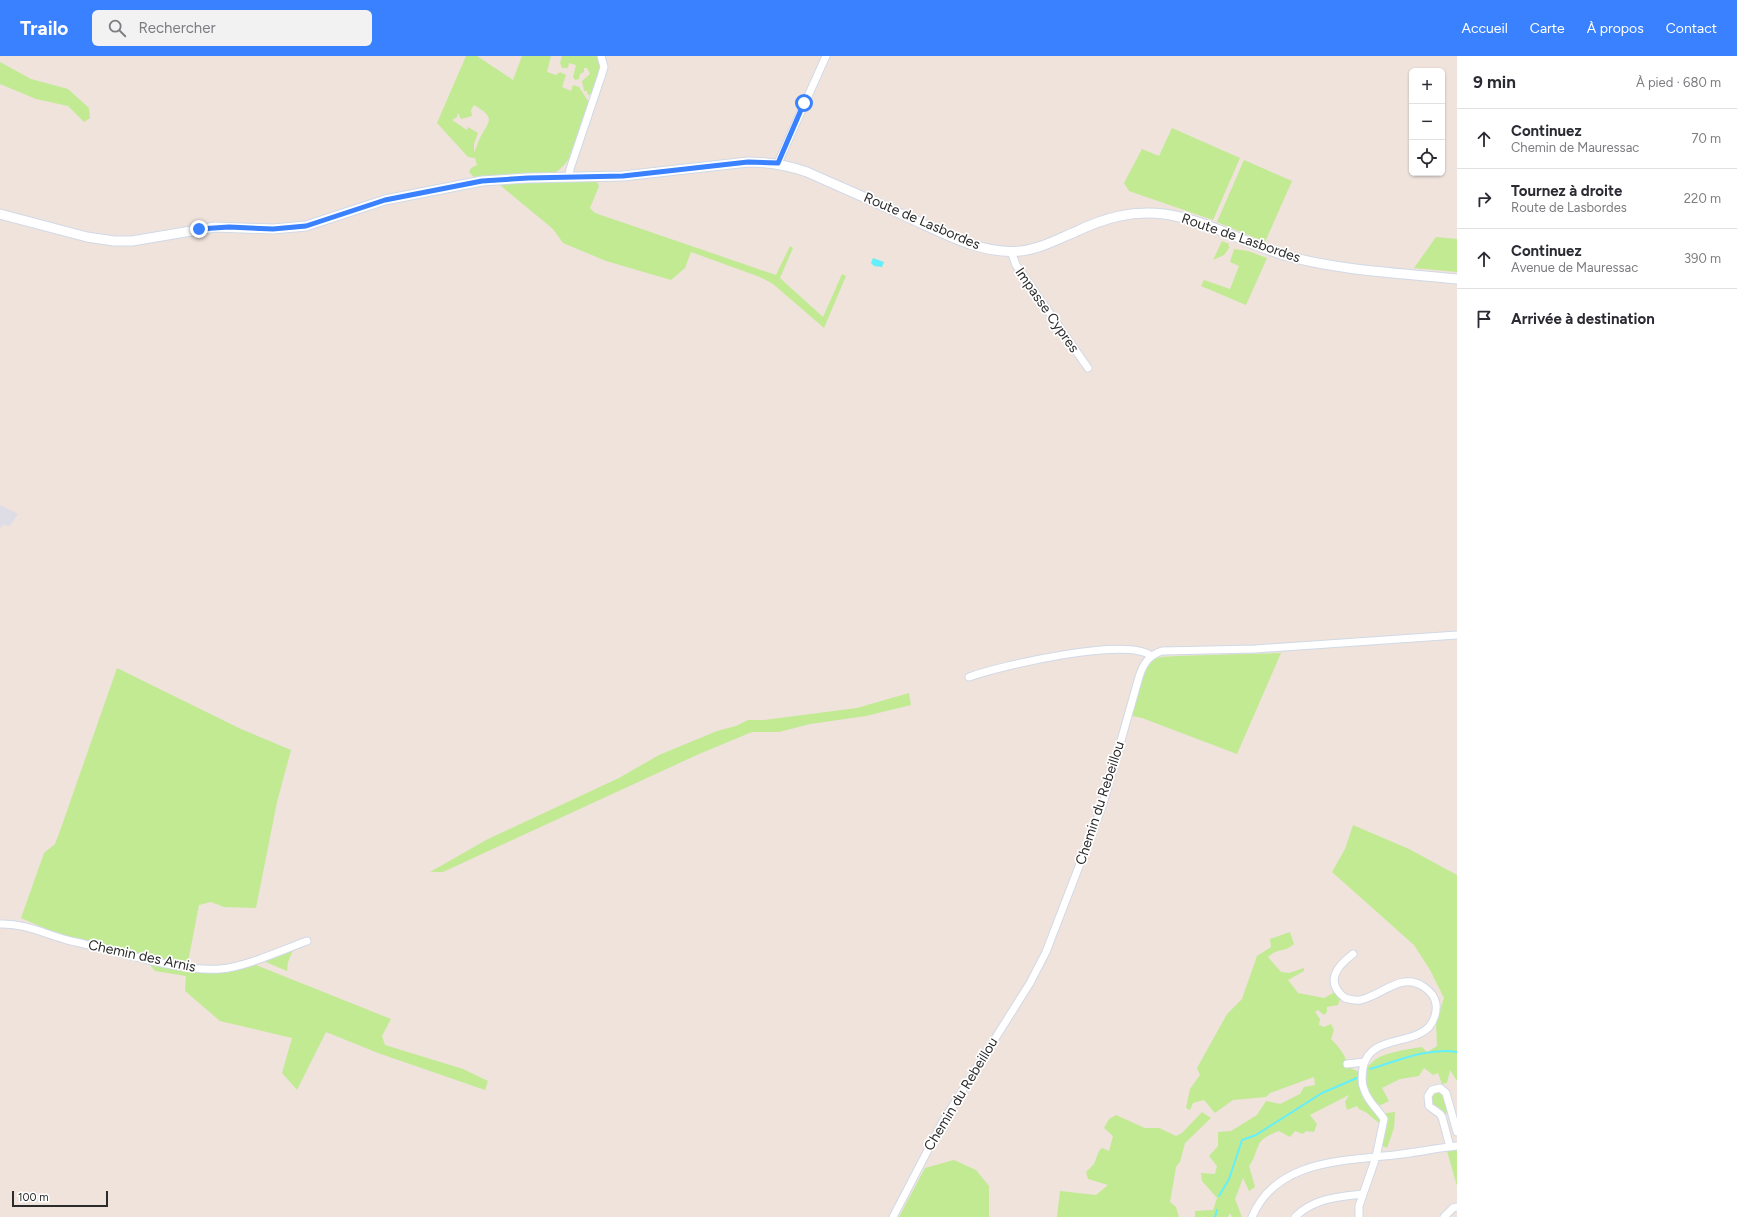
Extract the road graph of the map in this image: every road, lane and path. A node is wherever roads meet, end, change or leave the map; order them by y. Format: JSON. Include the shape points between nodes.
{"nodes":[{"id":1,"x":601,"y":56,"type":"edge"},
{"id":2,"x":826,"y":56,"type":"edge"},
{"id":3,"x":778,"y":163,"type":"junction"},
{"id":4,"x":569,"y":176,"type":"junction"},
{"id":5,"x":0,"y":214,"type":"edge"},
{"id":6,"x":1011,"y":251,"type":"junction"},
{"id":7,"x":1457,"y":279,"type":"edge"},
{"id":8,"x":1088,"y":368,"type":"dead end"},
{"id":9,"x":1457,"y":635,"type":"edge"},
{"id":10,"x":1151,"y":656,"type":"junction"},
{"id":11,"x":969,"y":677,"type":"dead end"},
{"id":12,"x":0,"y":924,"type":"edge"},
{"id":13,"x":307,"y":941,"type":"dead end"},
{"id":14,"x":1353,"y":954,"type":"dead end"},
{"id":15,"x":1365,"y":1062,"type":"junction"},
{"id":16,"x":1347,"y":1064,"type":"dead end"},
{"id":17,"x":1457,"y":1132,"type":"edge"},
{"id":18,"x":1453,"y":1146,"type":"edge"},
{"id":19,"x":1376,"y":1157,"type":"junction"},
{"id":20,"x":1363,"y":1194,"type":"junction"},
{"id":21,"x":1457,"y":1207,"type":"edge"},
{"id":22,"x":893,"y":1217,"type":"edge"},
{"id":23,"x":1252,"y":1217,"type":"edge"},
{"id":24,"x":1295,"y":1217,"type":"edge"},
{"id":25,"x":1359,"y":1217,"type":"edge"},
{"id":26,"x":1444,"y":1217,"type":"edge"}],
"edges":[{"from":1,"to":4,"type":"street","via":[[604,67]]},
{"from":2,"to":3,"type":"street"},
{"from":3,"to":4,"type":"street","name":"Route de Lasbordes","via":[[748,162],[623,176]]},
{"from":3,"to":6,"type":"street","name":"Route de Lasbordes","via":[[807,172],[962,240],[988,249]]},
{"from":4,"to":5,"type":"street","name":"Route de Lasbordes","via":[[482,181],[429,190],[385,200],[299,227],[215,227],[132,241],[87,237]]},
{"from":6,"to":7,"type":"street","name":"Route de Lasbordes","via":[[1021,251],[1045,244],[1116,216],[1140,212],[1156,213],[1191,220],[1265,249],[1299,259],[1368,270]]},
{"from":6,"to":8,"type":"street","name":"Impasse Cypres","via":[[1016,266]]},
{"from":9,"to":10,"type":"street","via":[[1254,649],[1162,651]]},
{"from":10,"to":11,"type":"street","via":[[1143,651],[1110,650],[1018,663]]},
{"from":10,"to":22,"type":"street","name":"Chemin du Rebeillou","via":[[1142,668],[1096,824],[1046,952],[1030,983],[942,1123]]},
{"from":12,"to":13,"type":"street","name":"Chemin des Arnis","via":[[21,925],[50,936],[159,962],[221,969],[243,964]]},
{"from":14,"to":15,"type":"street","via":[[1342,962],[1334,975],[1336,988],[1345,998],[1359,1000],[1394,984],[1409,981],[1429,990],[1435,1002],[1435,1016],[1428,1027],[1417,1034],[1376,1048]]},
{"from":15,"to":16,"type":"street"},
{"from":15,"to":19,"type":"street","via":[[1362,1077],[1364,1089],[1384,1119]]},
{"from":17,"to":18,"type":"street","via":[[1446,1093],[1440,1088],[1432,1090],[1428,1096],[1429,1106],[1440,1114]]},
{"from":18,"to":19,"type":"street"},
{"from":19,"to":20,"type":"street"},
{"from":19,"to":23,"type":"street","via":[[1338,1161],[1299,1170],[1275,1185],[1259,1203]]},
{"from":20,"to":24,"type":"street","via":[[1319,1201]]},
{"from":20,"to":25,"type":"street"},
{"from":21,"to":26,"type":"street"}]}
